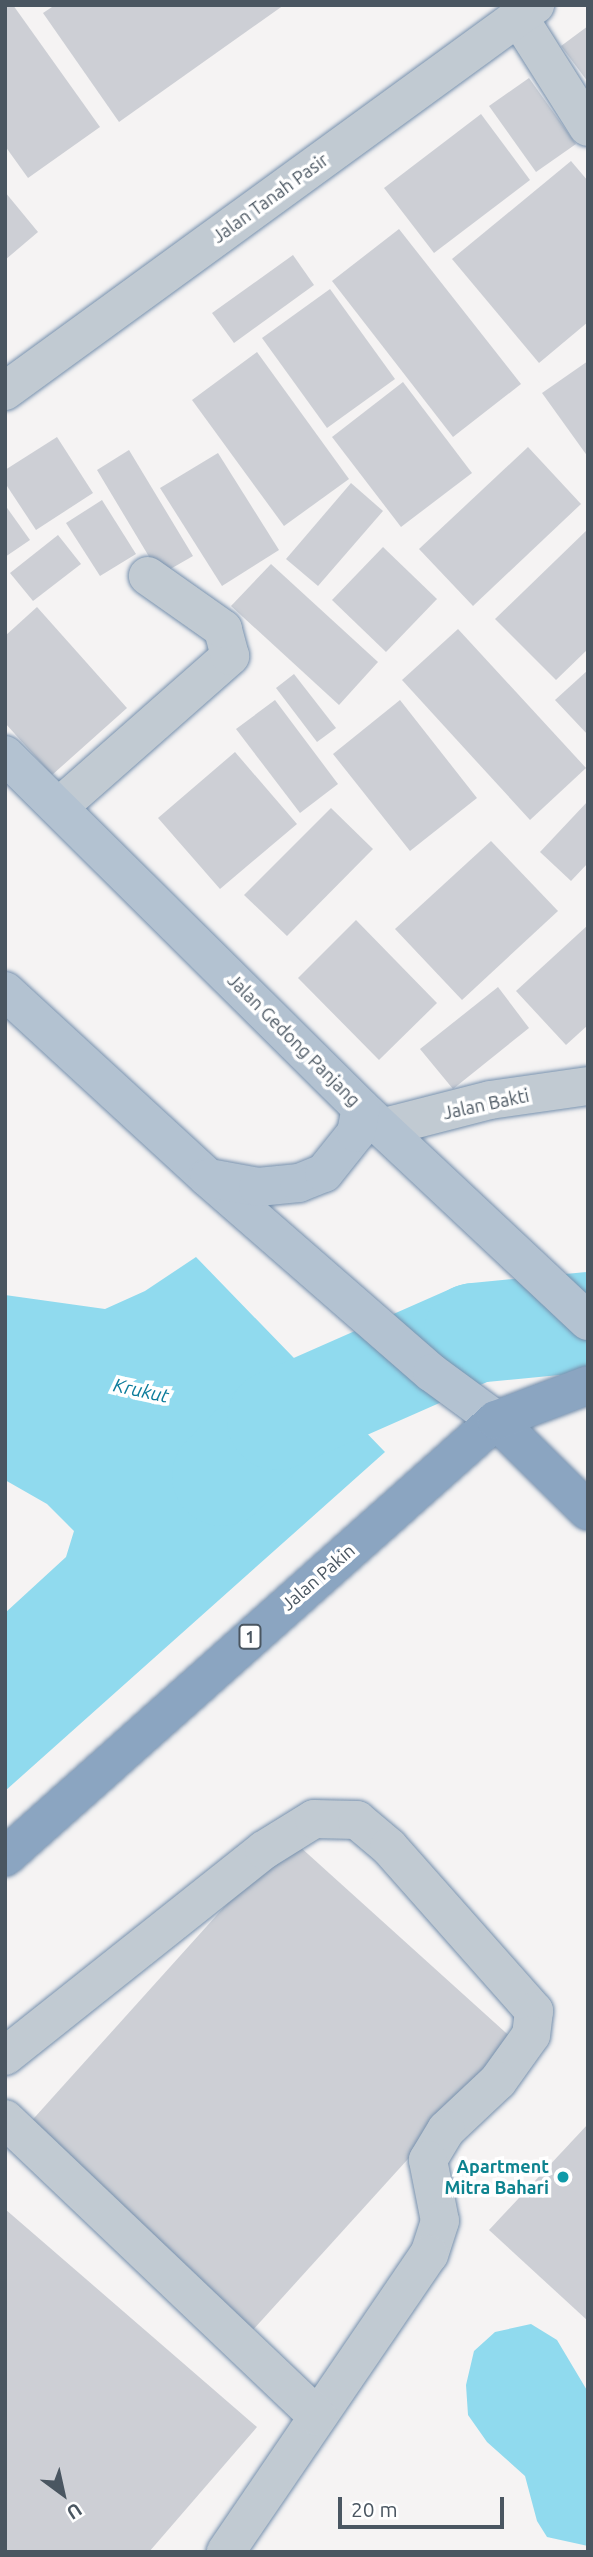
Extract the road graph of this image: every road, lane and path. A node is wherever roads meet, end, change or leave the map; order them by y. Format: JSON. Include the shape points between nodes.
{"nodes":[{"id":1,"x":527,"y":11,"type":"edge"},
{"id":2,"x":588,"y":127,"type":"edge"},
{"id":3,"x":5,"y":391,"type":"edge"},
{"id":4,"x":148,"y":576,"type":"dead end"},
{"id":5,"x":5,"y":755,"type":"edge"},
{"id":6,"x":60,"y":806,"type":"junction"},
{"id":7,"x":5,"y":991,"type":"edge"},
{"id":8,"x":588,"y":1086,"type":"edge"},
{"id":9,"x":373,"y":1117,"type":"junction"},
{"id":10,"x":207,"y":1177,"type":"junction"},
{"id":11,"x":588,"y":1321,"type":"edge"},
{"id":12,"x":588,"y":1385,"type":"edge"},
{"id":13,"x":496,"y":1420,"type":"junction"},
{"id":14,"x":588,"y":1511,"type":"edge"},
{"id":15,"x":5,"y":1857,"type":"edge"},
{"id":16,"x":5,"y":2056,"type":"edge"},
{"id":17,"x":5,"y":2119,"type":"edge"},
{"id":18,"x":317,"y":2416,"type":"junction"},
{"id":19,"x":226,"y":2552,"type":"edge"}],
"edges":[{"from":1,"to":2,"type":"street"},
{"from":1,"to":3,"type":"street","name":"Jalan Tanah Pasir"},
{"from":4,"to":6,"type":"street","via":[[223,629],[230,656]]},
{"from":5,"to":6,"type":"main road","name":"Jalan Gedong Panjang"},
{"from":6,"to":9,"type":"main road","name":"Jalan Gedong Panjang"},
{"from":7,"to":10,"type":"main road"},
{"from":8,"to":9,"type":"street","name":"Jalan Bakti"},
{"from":9,"to":10,"type":"main road","via":[[324,1173],[299,1183],[258,1187]]},
{"from":9,"to":11,"type":"main road","name":"Jalan Gedong Panjang"},
{"from":10,"to":13,"type":"main road","via":[[432,1373]]},
{"from":12,"to":13,"type":"highway","name":"Jalan Pakin","number":"1"},
{"from":13,"to":14,"type":"highway"},
{"from":13,"to":15,"type":"highway","name":"Jalan Pakin","number":"1"},
{"from":16,"to":18,"type":"street","via":[[264,1850],[314,1819],[357,1820],[389,1847],[521,1992],[534,2011],[531,2035],[498,2081],[446,2130],[428,2160],[440,2221],[429,2254]]},
{"from":17,"to":18,"type":"street"},
{"from":18,"to":19,"type":"street"}]}
